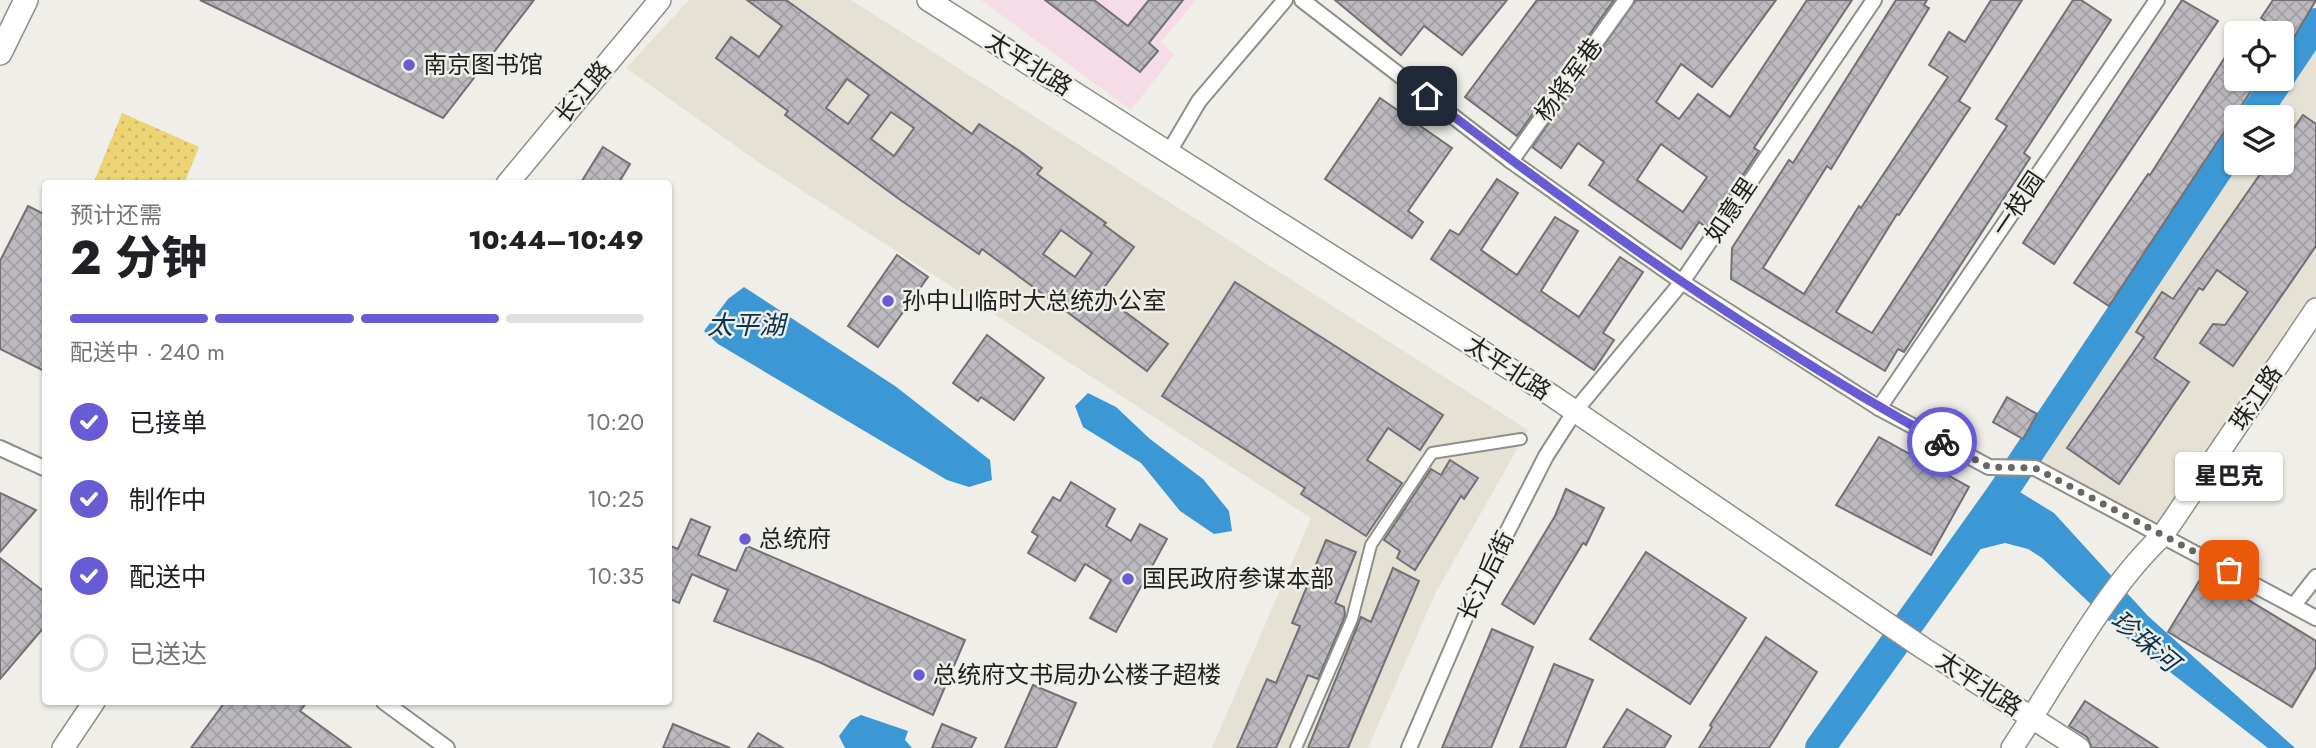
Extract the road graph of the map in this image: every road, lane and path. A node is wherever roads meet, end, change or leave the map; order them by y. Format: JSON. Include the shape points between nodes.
{"nodes":[{"id":1,"x":26,"y":0,"type":"edge"},
{"id":2,"x":660,"y":0,"type":"edge"},
{"id":3,"x":928,"y":0,"type":"edge"},
{"id":4,"x":1284,"y":0,"type":"edge"},
{"id":5,"x":1302,"y":0,"type":"edge"},
{"id":6,"x":1626,"y":0,"type":"edge"},
{"id":7,"x":1874,"y":0,"type":"edge"},
{"id":8,"x":2157,"y":0,"type":"edge"},
{"id":9,"x":0,"y":53,"type":"edge"},
{"id":10,"x":1169,"y":152,"type":"junction"},
{"id":11,"x":1511,"y":161,"type":"junction"},
{"id":12,"x":510,"y":180,"type":"edge"},
{"id":13,"x":1682,"y":282,"type":"junction"},
{"id":14,"x":2316,"y":309,"type":"edge"},
{"id":15,"x":1879,"y":408,"type":"junction"},
{"id":16,"x":1575,"y":411,"type":"junction"},
{"id":17,"x":1521,"y":439,"type":"dead end"},
{"id":18,"x":0,"y":448,"type":"edge"},
{"id":19,"x":42,"y":467,"type":"edge"},
{"id":20,"x":2163,"y":536,"type":"junction"},
{"id":21,"x":2316,"y":577,"type":"edge"},
{"id":22,"x":2294,"y":605,"type":"junction"},
{"id":23,"x":2316,"y":618,"type":"edge"},
{"id":24,"x":91,"y":705,"type":"edge"},
{"id":25,"x":388,"y":705,"type":"edge"},
{"id":26,"x":2032,"y":718,"type":"junction"},
{"id":27,"x":63,"y":748,"type":"edge"},
{"id":28,"x":447,"y":748,"type":"edge"},
{"id":29,"x":1296,"y":748,"type":"edge"},
{"id":30,"x":1409,"y":748,"type":"edge"},
{"id":31,"x":2012,"y":748,"type":"edge"},
{"id":32,"x":2079,"y":748,"type":"edge"}],
"edges":[{"from":1,"to":9,"type":"main road"},
{"from":2,"to":12,"type":"main road","name":"长江路"},
{"from":3,"to":10,"type":"main road","name":"太平北路"},
{"from":4,"to":10,"type":"street","via":[[1199,101]]},
{"from":5,"to":11,"type":"street"},
{"from":6,"to":11,"type":"street","name":"杨将军巷"},
{"from":7,"to":13,"type":"street","name":"如意里"},
{"from":8,"to":15,"type":"street","name":"一枝园"},
{"from":10,"to":16,"type":"main road","name":"太平北路"},
{"from":11,"to":13,"type":"street"},
{"from":13,"to":15,"type":"street"},
{"from":13,"to":16,"type":"street","name":"如意里"},
{"from":14,"to":20,"type":"main road","name":"珠江路"},
{"from":15,"to":20,"type":"street","via":[[1989,467],[2035,468]]},
{"from":16,"to":26,"type":"main road","name":"太平北路"},
{"from":16,"to":30,"type":"street","name":"长江后街","via":[[1546,456],[1474,597]]},
{"from":17,"to":29,"type":"street","via":[[1432,453],[1371,545],[1352,619]]},
{"from":18,"to":19,"type":"street"},
{"from":20,"to":22,"type":"street"},
{"from":20,"to":26,"type":"main road","name":"珠江路","via":[[2144,554]]},
{"from":21,"to":22,"type":"street"},
{"from":22,"to":23,"type":"street"},
{"from":24,"to":27,"type":"main road"},
{"from":25,"to":28,"type":"street"},
{"from":26,"to":31,"type":"main road"},
{"from":26,"to":32,"type":"main road","name":"太平北路"}]}
